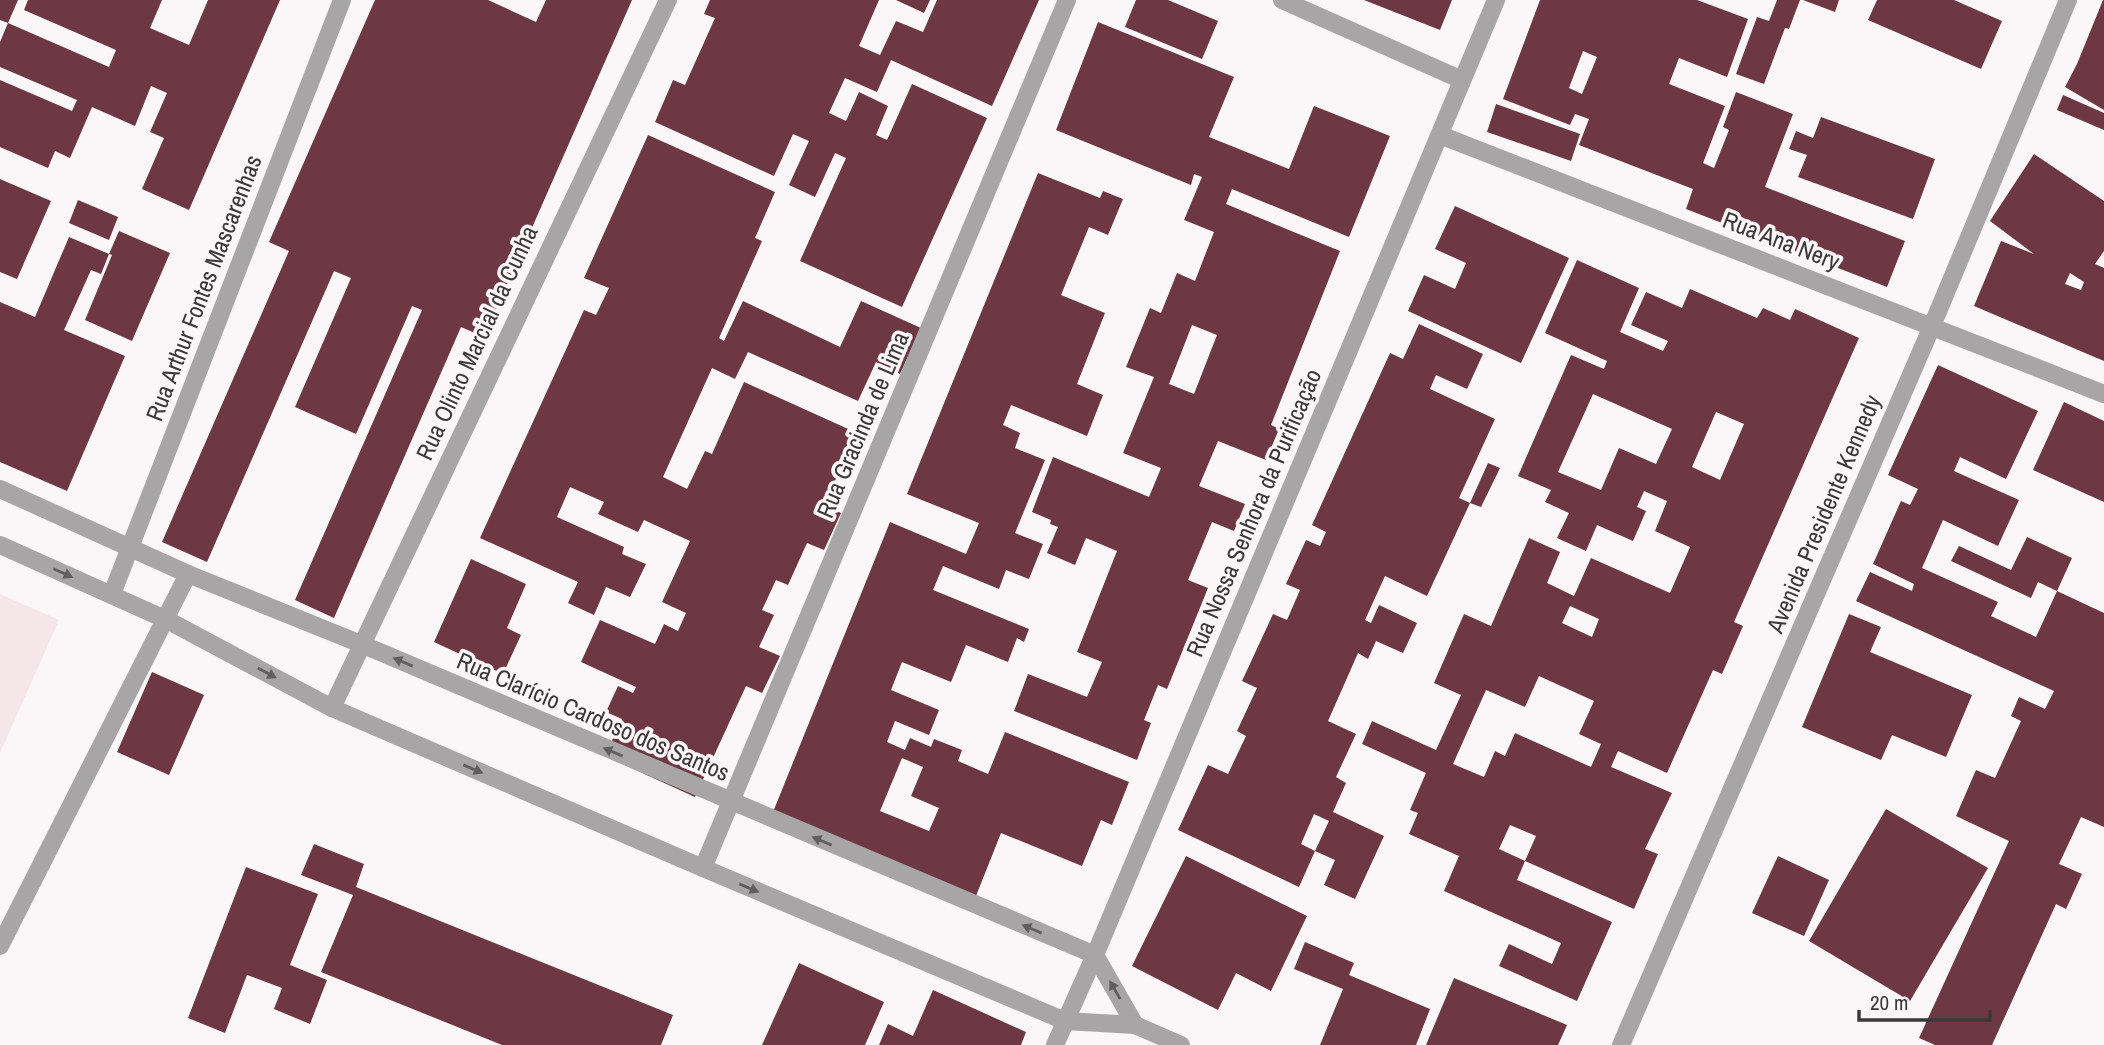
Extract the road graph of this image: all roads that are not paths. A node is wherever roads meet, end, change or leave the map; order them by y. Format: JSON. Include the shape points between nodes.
{"nodes":[{"id":1,"x":342,"y":0,"type":"edge"},
{"id":2,"x":668,"y":0,"type":"edge"},
{"id":3,"x":1067,"y":0,"type":"edge"},
{"id":4,"x":1282,"y":0,"type":"edge"},
{"id":5,"x":1496,"y":0,"type":"edge"},
{"id":6,"x":2068,"y":0,"type":"edge"},
{"id":7,"x":1462,"y":80,"type":"junction"},
{"id":8,"x":1440,"y":135,"type":"junction"},
{"id":9,"x":1932,"y":326,"type":"junction"},
{"id":10,"x":2104,"y":394,"type":"edge"},
{"id":11,"x":0,"y":489,"type":"edge"},
{"id":12,"x":0,"y":545,"type":"edge"},
{"id":13,"x":130,"y":546,"type":"junction"},
{"id":14,"x":188,"y":574,"type":"junction"},
{"id":15,"x":112,"y":594,"type":"junction"},
{"id":16,"x":167,"y":620,"type":"junction"},
{"id":17,"x":361,"y":644,"type":"junction"},
{"id":18,"x":332,"y":708,"type":"junction"},
{"id":19,"x":731,"y":803,"type":"junction"},
{"id":20,"x":703,"y":868,"type":"junction"},
{"id":21,"x":0,"y":946,"type":"edge"},
{"id":22,"x":1095,"y":955,"type":"junction"},
{"id":23,"x":1065,"y":1021,"type":"junction"},
{"id":24,"x":1135,"y":1025,"type":"junction"},
{"id":25,"x":1055,"y":1045,"type":"edge"},
{"id":26,"x":1181,"y":1045,"type":"edge"},
{"id":27,"x":1621,"y":1045,"type":"edge"}],
"edges":[{"from":1,"to":13,"type":"street","name":"Rua Arthur Fontes Mascarenhas"},
{"from":2,"to":17,"type":"street","name":"Rua Olinto Marcial da Cunha"},
{"from":3,"to":19,"type":"street","name":"Rua Gracinda de Lima"},
{"from":4,"to":7,"type":"street"},
{"from":5,"to":7,"type":"street","name":"Rua Nossa Senhora da Purificação"},
{"from":6,"to":9,"type":"street","name":"Avenida Presidente Kennedy"},
{"from":7,"to":8,"type":"street","name":"Rua Nossa Senhora da Purificação"},
{"from":8,"to":9,"type":"street","name":"Rua Ana Nery"},
{"from":8,"to":22,"type":"street","name":"Rua Nossa Senhora da Purificação"},
{"from":9,"to":10,"type":"street","name":"Rua Ana Nery"},
{"from":9,"to":27,"type":"street","name":"Avenida Presidente Kennedy"},
{"from":11,"to":13,"type":"street","name":"Rua Clarício Cardoso dos Santos"},
{"from":12,"to":15,"type":"street","one_way":true},
{"from":13,"to":14,"type":"street","name":"Rua Clarício Cardoso dos Santos"},
{"from":13,"to":15,"type":"street","name":"Rua Arthur Fontes Mascarenhas"},
{"from":14,"to":16,"type":"street"},
{"from":14,"to":17,"type":"street","name":"Rua Clarício Cardoso dos Santos"},
{"from":15,"to":16,"type":"street"},
{"from":16,"to":18,"type":"street","one_way":true},
{"from":16,"to":21,"type":"street"},
{"from":17,"to":18,"type":"street","name":"Rua Olinto Marcial da Cunha"},
{"from":19,"to":17,"type":"street","name":"Rua Clarício Cardoso dos Santos","one_way":true},
{"from":18,"to":20,"type":"street","one_way":true},
{"from":19,"to":20,"type":"street","name":"Rua Gracinda de Lima"},
{"from":22,"to":19,"type":"street","name":"Rua Clarício Cardoso dos Santos","one_way":true},
{"from":20,"to":23,"type":"street","one_way":true},
{"from":22,"to":23,"type":"street","name":"Rua Nossa Senhora da Purificação"},
{"from":24,"to":22,"type":"street","one_way":true},
{"from":23,"to":24,"type":"street"},
{"from":23,"to":25,"type":"street","name":"Rua Nossa Senhora da Purificação"},
{"from":24,"to":26,"type":"street"}]}
